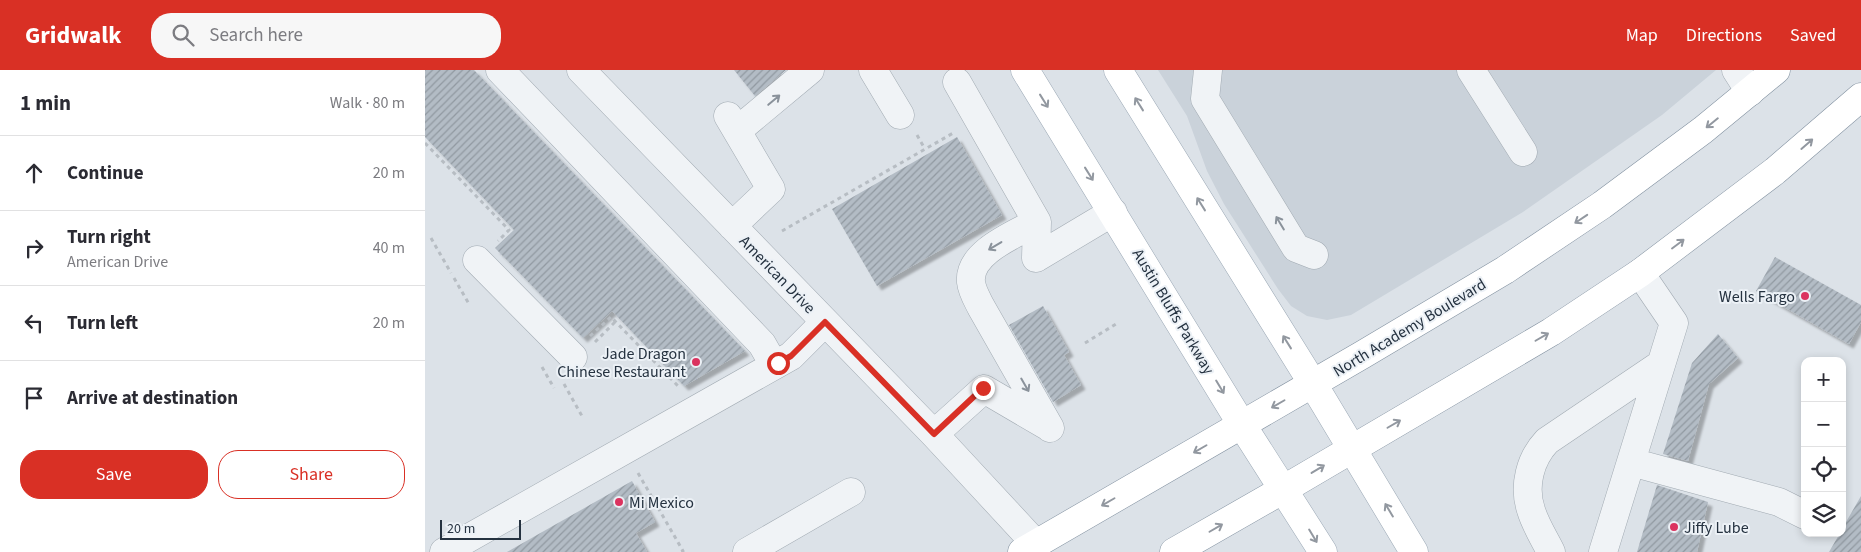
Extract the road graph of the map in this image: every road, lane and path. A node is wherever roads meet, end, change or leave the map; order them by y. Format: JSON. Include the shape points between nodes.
{"nodes":[{"id":1,"x":500,"y":70,"type":"edge"},
{"id":2,"x":581,"y":70,"type":"edge"},
{"id":3,"x":810,"y":70,"type":"edge"},
{"id":4,"x":873,"y":70,"type":"edge"},
{"id":5,"x":1025,"y":70,"type":"edge"},
{"id":6,"x":1118,"y":70,"type":"edge"},
{"id":7,"x":1208,"y":70,"type":"edge"},
{"id":8,"x":1471,"y":70,"type":"edge"},
{"id":9,"x":1776,"y":70,"type":"edge"},
{"id":10,"x":1743,"y":81,"type":"edge"},
{"id":11,"x":957,"y":82,"type":"dead end"},
{"id":12,"x":1861,"y":97,"type":"edge"},
{"id":13,"x":900,"y":115,"type":"dead end"},
{"id":14,"x":963,"y":128,"type":"dead end"},
{"id":15,"x":425,"y":143,"type":"edge"},
{"id":16,"x":1523,"y":152,"type":"dead end"},
{"id":17,"x":1113,"y":212,"type":"junction"},
{"id":18,"x":1037,"y":222,"type":"junction"},
{"id":19,"x":732,"y":226,"type":"junction"},
{"id":20,"x":782,"y":231,"type":"dead end"},
{"id":21,"x":487,"y":251,"type":"joint"},
{"id":22,"x":1313,"y":255,"type":"dead end"},
{"id":23,"x":1640,"y":273,"type":"junction"},
{"id":24,"x":825,"y":322,"type":"junction"},
{"id":25,"x":1116,"y":324,"type":"dead end"},
{"id":26,"x":1085,"y":343,"type":"dead end"},
{"id":27,"x":581,"y":347,"type":"joint"},
{"id":28,"x":540,"y":363,"type":"dead end"},
{"id":29,"x":1661,"y":364,"type":"junction"},
{"id":30,"x":774,"y":365,"type":"junction"},
{"id":31,"x":564,"y":383,"type":"dead end"},
{"id":32,"x":1313,"y":384,"type":"junction"},
{"id":33,"x":554,"y":388,"type":"dead end"},
{"id":34,"x":684,"y":392,"type":"dead end"},
{"id":35,"x":582,"y":416,"type":"dead end"},
{"id":36,"x":1242,"y":425,"type":"junction"},
{"id":37,"x":934,"y":434,"type":"junction"},
{"id":38,"x":1352,"y":448,"type":"junction"},
{"id":39,"x":1631,"y":462,"type":"junction"},
{"id":40,"x":634,"y":466,"type":"dead end"},
{"id":41,"x":1284,"y":489,"type":"junction"},
{"id":42,"x":851,"y":492,"type":"dead end"},
{"id":43,"x":1801,"y":513,"type":"edge"},
{"id":44,"x":1029,"y":548,"type":"edge"},
{"id":45,"x":444,"y":552,"type":"edge"},
{"id":46,"x":681,"y":552,"type":"edge"},
{"id":47,"x":747,"y":552,"type":"edge"},
{"id":48,"x":1174,"y":552,"type":"edge"},
{"id":49,"x":1323,"y":552,"type":"edge"},
{"id":50,"x":1414,"y":552,"type":"edge"},
{"id":51,"x":1551,"y":552,"type":"edge"},
{"id":52,"x":1603,"y":552,"type":"edge"}],
"edges":[{"from":1,"to":30,"type":"street","via":[[762,344]]},
{"from":2,"to":19,"type":"street","name":"American Drive"},
{"from":19,"to":3,"type":"street","one_way":true,"via":[[771,189],[733,123]]},
{"from":4,"to":13,"type":"street"},
{"from":5,"to":17,"type":"main road","name":"Austin Bluffs Parkway","one_way":true},
{"from":32,"to":6,"type":"main road","one_way":true},
{"from":22,"to":7,"type":"street","one_way":true,"via":[[1296,248],[1205,98]]},
{"from":8,"to":16,"type":"street"},
{"from":9,"to":10,"type":"main road","name":"North Academy Boulevard"},
{"from":10,"to":32,"type":"main road","name":"North Academy Boulevard","one_way":true,"via":[[1703,130],[1602,205],[1505,270]]},
{"from":11,"to":18,"type":"street"},
{"from":23,"to":12,"type":"main road","one_way":true,"via":[[1775,171]]},
{"from":14,"to":20,"type":"path"},
{"from":15,"to":21,"type":"path","via":[[509,230]]},
{"from":17,"to":18,"type":"street","via":[[1036,258]]},
{"from":17,"to":36,"type":"main road","name":"Austin Bluffs Parkway","one_way":true},
{"from":18,"to":37,"type":"street","one_way":true,"via":[[986,252],[974,265],[971,280],[981,307],[1050,428],[983,388]]},
{"from":19,"to":24,"type":"street","name":"American Drive"},
{"from":21,"to":27,"type":"street"},
{"from":23,"to":29,"type":"street","via":[[1674,323]]},
{"from":38,"to":23,"type":"main road","one_way":true,"via":[[1551,332]]},
{"from":24,"to":30,"type":"street","via":[[791,356]]},
{"from":24,"to":37,"type":"street","name":"American Drive"},
{"from":25,"to":26,"type":"path"},
{"from":27,"to":34,"type":"path","via":[[611,317]]},
{"from":28,"to":33,"type":"path"},
{"from":29,"to":39,"type":"street"},
{"from":29,"to":51,"type":"street","via":[[1538,450],[1528,474],[1530,510]]},
{"from":30,"to":45,"type":"street"},
{"from":31,"to":35,"type":"path"},
{"from":32,"to":36,"type":"main road","name":"North Academy Boulevard","one_way":true},
{"from":32,"to":38,"type":"main road"},
{"from":36,"to":41,"type":"main road","name":"Austin Bluffs Parkway"},
{"from":36,"to":44,"type":"main road","name":"North Academy Boulevard","one_way":true},
{"from":37,"to":44,"type":"street","name":"American Drive"},
{"from":41,"to":38,"type":"main road","one_way":true},
{"from":50,"to":38,"type":"main road","one_way":true},
{"from":39,"to":43,"type":"street","via":[[1779,502]]},
{"from":39,"to":52,"type":"street"},
{"from":40,"to":46,"type":"path"},
{"from":48,"to":41,"type":"main road","one_way":true},
{"from":41,"to":49,"type":"main road","name":"Austin Bluffs Parkway","one_way":true},
{"from":42,"to":47,"type":"street"}]}
